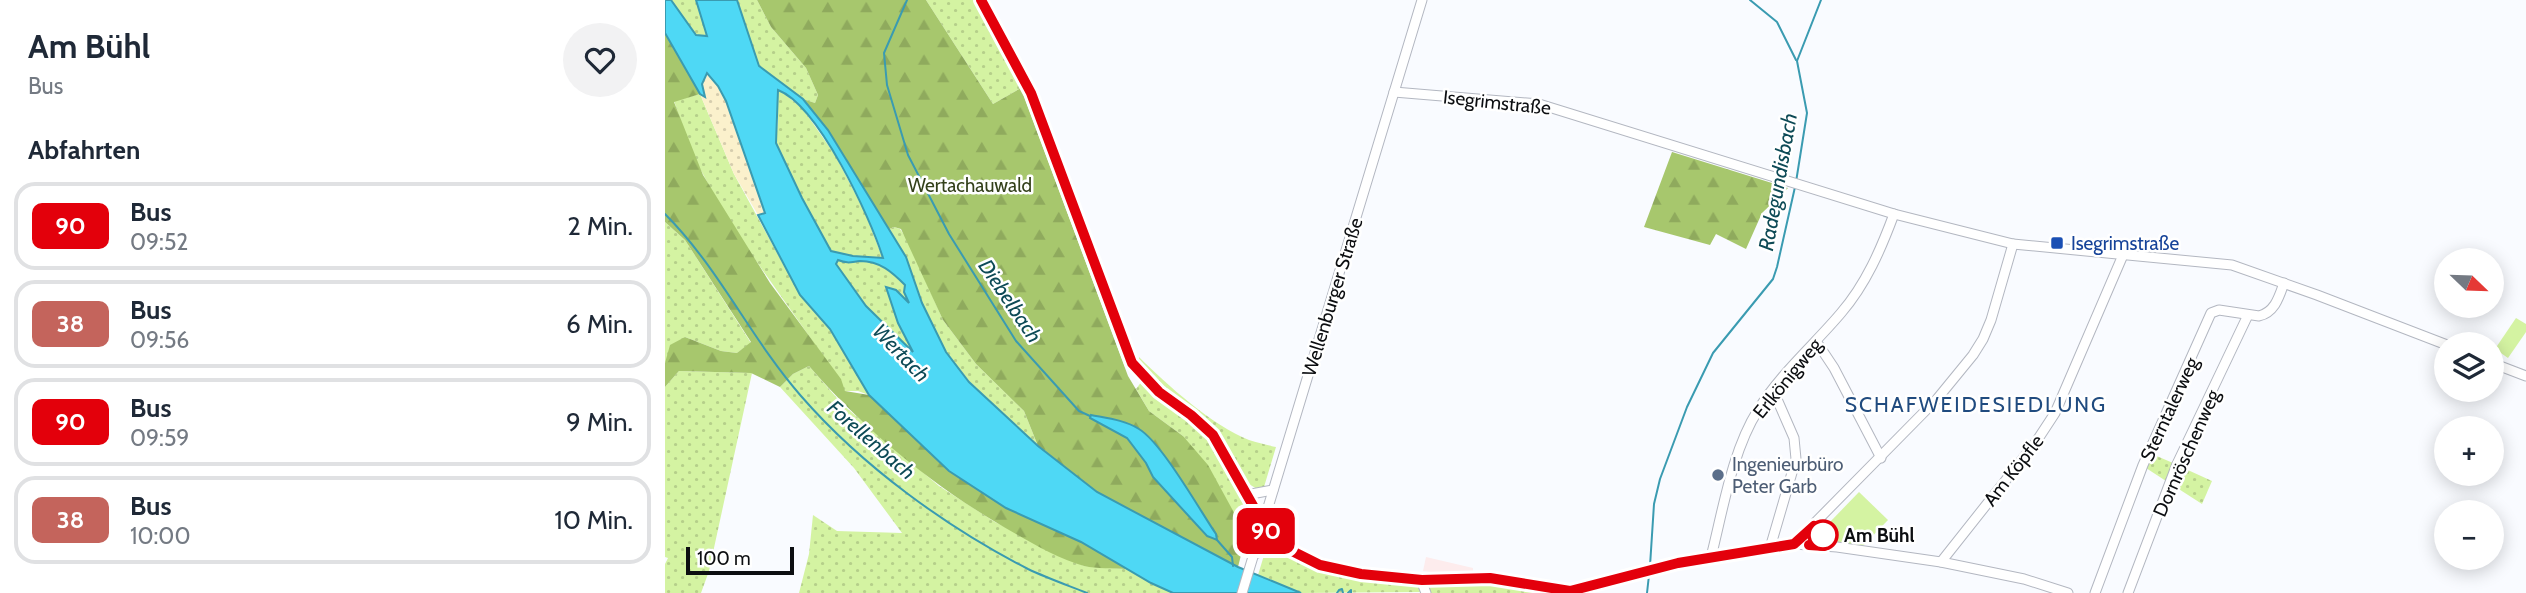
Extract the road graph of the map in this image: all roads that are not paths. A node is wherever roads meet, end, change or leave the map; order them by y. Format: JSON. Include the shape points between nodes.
{"nodes":[{"id":1,"x":981,"y":0,"type":"edge"},
{"id":2,"x":1422,"y":0,"type":"edge"},
{"id":3,"x":1394,"y":92,"type":"junction"},
{"id":4,"x":1894,"y":214,"type":"junction"},
{"id":5,"x":2013,"y":244,"type":"junction"},
{"id":6,"x":2123,"y":255,"type":"junction"},
{"id":7,"x":2284,"y":283,"type":"junction"},
{"id":8,"x":2248,"y":315,"type":"junction"},
{"id":9,"x":2434,"y":340,"type":"edge"},
{"id":10,"x":1816,"y":341,"type":"junction"},
{"id":11,"x":2504,"y":368,"type":"edge"},
{"id":12,"x":2526,"y":376,"type":"edge"},
{"id":13,"x":1773,"y":390,"type":"junction"},
{"id":14,"x":1881,"y":458,"type":"junction"},
{"id":15,"x":1273,"y":491,"type":"junction"},
{"id":16,"x":1246,"y":495,"type":"junction"},
{"id":17,"x":1262,"y":525,"type":"junction"},
{"id":18,"x":1794,"y":544,"type":"junction"},
{"id":19,"x":1282,"y":546,"type":"junction"},
{"id":20,"x":1770,"y":548,"type":"junction"},
{"id":21,"x":1254,"y":554,"type":"junction"},
{"id":22,"x":1711,"y":557,"type":"junction"},
{"id":23,"x":1941,"y":562,"type":"junction"},
{"id":24,"x":1422,"y":580,"type":"junction"},
{"id":25,"x":1241,"y":593,"type":"edge"},
{"id":26,"x":1426,"y":593,"type":"edge"},
{"id":27,"x":2068,"y":593,"type":"edge"},
{"id":28,"x":2095,"y":593,"type":"edge"},
{"id":29,"x":2128,"y":593,"type":"edge"}],
"edges":[{"from":1,"to":16,"type":"street","via":[[1031,93],[1132,363],[1159,392],[1213,435]]},
{"from":2,"to":3,"type":"street","name":"Wellenburger Straße"},
{"from":3,"to":4,"type":"street","name":"Isegrimstraße","via":[[1539,104]]},
{"from":3,"to":15,"type":"street","name":"Wellenburger Straße"},
{"from":4,"to":5,"type":"street","name":"Isegrimstraße"},
{"from":4,"to":10,"type":"street","name":"Erlkönigweg","via":[[1860,287]]},
{"from":5,"to":6,"type":"street","name":"Isegrimstraße"},
{"from":5,"to":14,"type":"street","via":[[1983,339],[1960,372]]},
{"from":6,"to":7,"type":"street","name":"Isegrimstraße","via":[[2232,265]]},
{"from":6,"to":23,"type":"street","name":"Am Köpfle","via":[[2056,412]]},
{"from":7,"to":8,"type":"street","name":"Sterntalerweg","via":[[2269,313]]},
{"from":7,"to":9,"type":"street","name":"Isegrimstraße"},
{"from":8,"to":28,"type":"street","name":"Sterntalerweg","via":[[2211,313],[2143,465]]},
{"from":8,"to":29,"type":"street","name":"Dornröschenweg","via":[[2177,464]]},
{"from":10,"to":13,"type":"street","name":"Erlkönigweg"},
{"from":10,"to":14,"type":"street"},
{"from":11,"to":12,"type":"street"},
{"from":13,"to":20,"type":"street","via":[[1796,446],[1796,459]]},
{"from":13,"to":22,"type":"street","name":"Erlkönigweg","via":[[1741,447]]},
{"from":14,"to":18,"type":"street"},
{"from":15,"to":16,"type":"street"},
{"from":15,"to":17,"type":"street","name":"Wellenburger Straße"},
{"from":16,"to":17,"type":"street"},
{"from":17,"to":19,"type":"street"},
{"from":17,"to":21,"type":"street","name":"Wellenburger Straße"},
{"from":18,"to":20,"type":"street"},
{"from":18,"to":23,"type":"street"},
{"from":19,"to":21,"type":"street"},
{"from":19,"to":24,"type":"street","via":[[1320,565]]},
{"from":20,"to":22,"type":"street"},
{"from":21,"to":25,"type":"street","name":"Wellenburger Straße"},
{"from":22,"to":24,"type":"street","via":[[1570,591],[1490,578]]},
{"from":23,"to":27,"type":"street"},
{"from":24,"to":26,"type":"street"}]}
